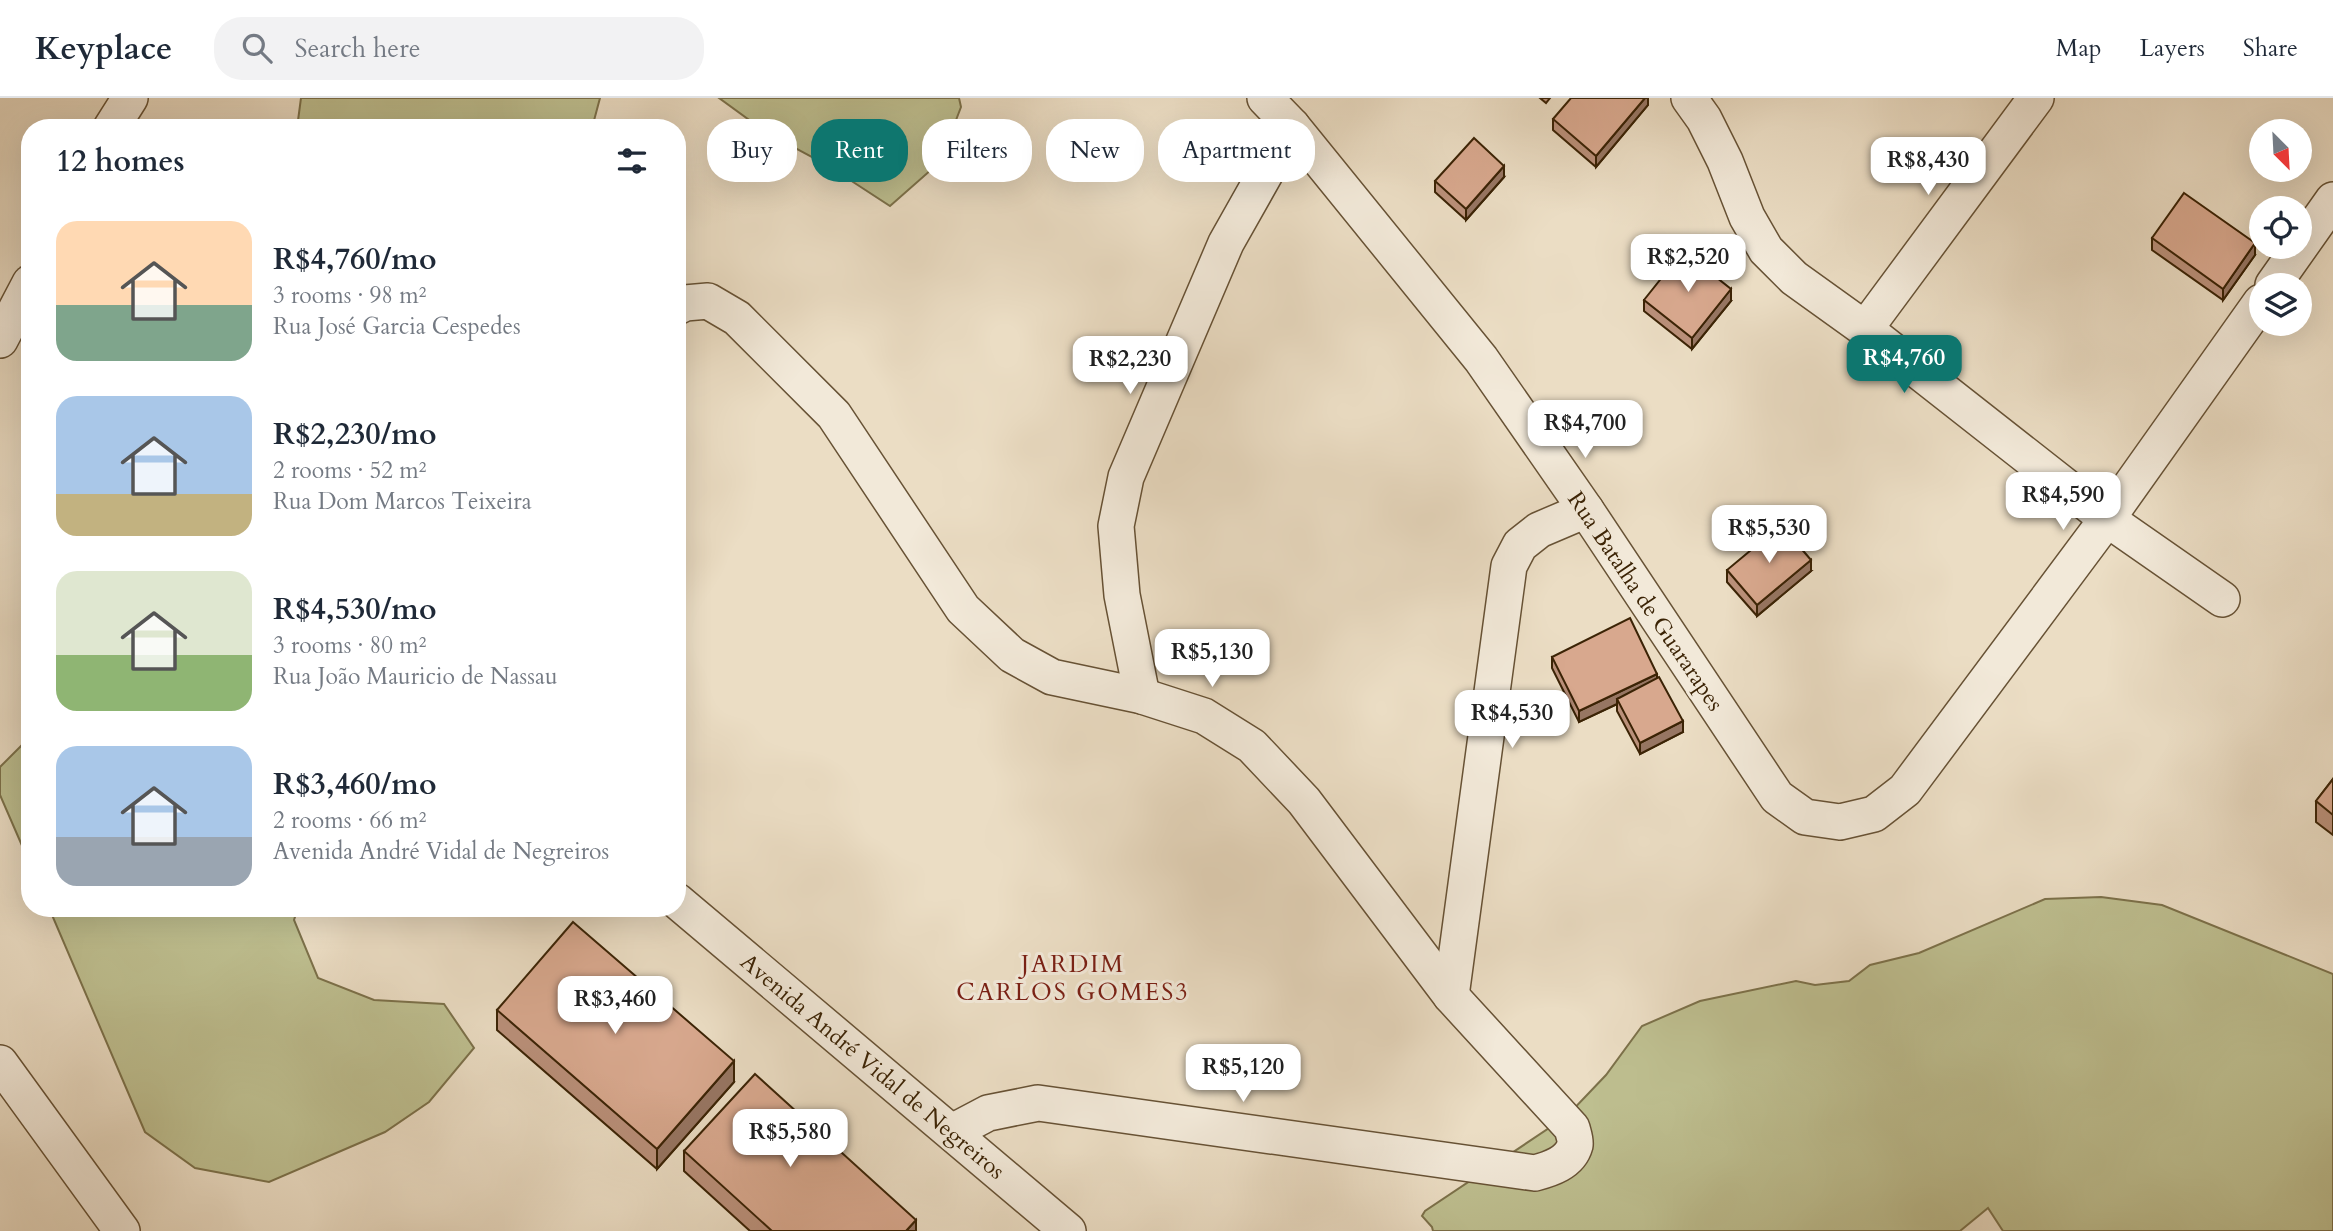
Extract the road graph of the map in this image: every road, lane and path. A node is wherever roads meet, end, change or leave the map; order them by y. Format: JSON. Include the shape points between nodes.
{"nodes":[{"id":1,"x":130,"y":98,"type":"edge"},
{"id":2,"x":1265,"y":98,"type":"edge"},
{"id":3,"x":1689,"y":98,"type":"edge"},
{"id":4,"x":2036,"y":98,"type":"edge"},
{"id":5,"x":117,"y":119,"type":"edge"},
{"id":6,"x":1285,"y":119,"type":"edge"},
{"id":7,"x":1315,"y":154,"type":"edge"},
{"id":8,"x":1260,"y":182,"type":"edge"},
{"id":9,"x":2333,"y":200,"type":"edge"},
{"id":10,"x":2281,"y":273,"type":"edge"},
{"id":11,"x":21,"y":299,"type":"edge"},
{"id":12,"x":686,"y":303,"type":"edge"},
{"id":13,"x":2249,"y":319,"type":"edge"},
{"id":14,"x":1865,"y":329,"type":"junction"},
{"id":15,"x":0,"y":340,"type":"edge"},
{"id":16,"x":1586,"y":510,"type":"junction"},
{"id":17,"x":2107,"y":519,"type":"junction"},
{"id":18,"x":2222,"y":599,"type":"dead end"},
{"id":19,"x":1142,"y":696,"type":"junction"},
{"id":20,"x":686,"y":909,"type":"edge"},
{"id":21,"x":1451,"y":996,"type":"junction"},
{"id":22,"x":0,"y":1063,"type":"edge"},
{"id":23,"x":952,"y":1132,"type":"junction"},
{"id":24,"x":122,"y":1231,"type":"edge"},
{"id":25,"x":1068,"y":1231,"type":"edge"}],
"edges":[{"from":1,"to":5,"type":"street"},
{"from":2,"to":6,"type":"street","name":"Rua Batalha de Guararapes"},
{"from":3,"to":14,"type":"street","via":[[1704,119],[1766,250],[1794,278]]},
{"from":4,"to":14,"type":"street"},
{"from":7,"to":16,"type":"street","name":"Rua Batalha de Guararapes","via":[[1481,359]]},
{"from":8,"to":19,"type":"street","via":[[1226,243],[1126,477],[1116,526],[1122,595]]},
{"from":9,"to":10,"type":"street"},
{"from":11,"to":15,"type":"street"},
{"from":12,"to":19,"type":"street","via":[[708,300],[737,318],[834,415],[962,609],[1012,655],[1052,677]]},
{"from":13,"to":17,"type":"street","name":"Rua Batalha de Guararapes"},
{"from":14,"to":17,"type":"street"},
{"from":16,"to":17,"type":"street","name":"Rua Batalha de Guararapes","via":[[1777,797],[1805,817],[1840,822],[1874,814],[1905,790]]},
{"from":16,"to":21,"type":"street","via":[[1539,530],[1520,545],[1509,566]]},
{"from":17,"to":18,"type":"street"},
{"from":19,"to":21,"type":"street","via":[[1204,716],[1252,746],[1304,801]]},
{"from":20,"to":23,"type":"street","name":"Avenida André Vidal de Negreiros"},
{"from":21,"to":23,"type":"street","via":[[1572,1128],[1575,1144],[1554,1168],[1535,1173],[1038,1103],[988,1113]]},
{"from":22,"to":24,"type":"street"},
{"from":23,"to":25,"type":"street","name":"Avenida André Vidal de Negreiros"}]}
